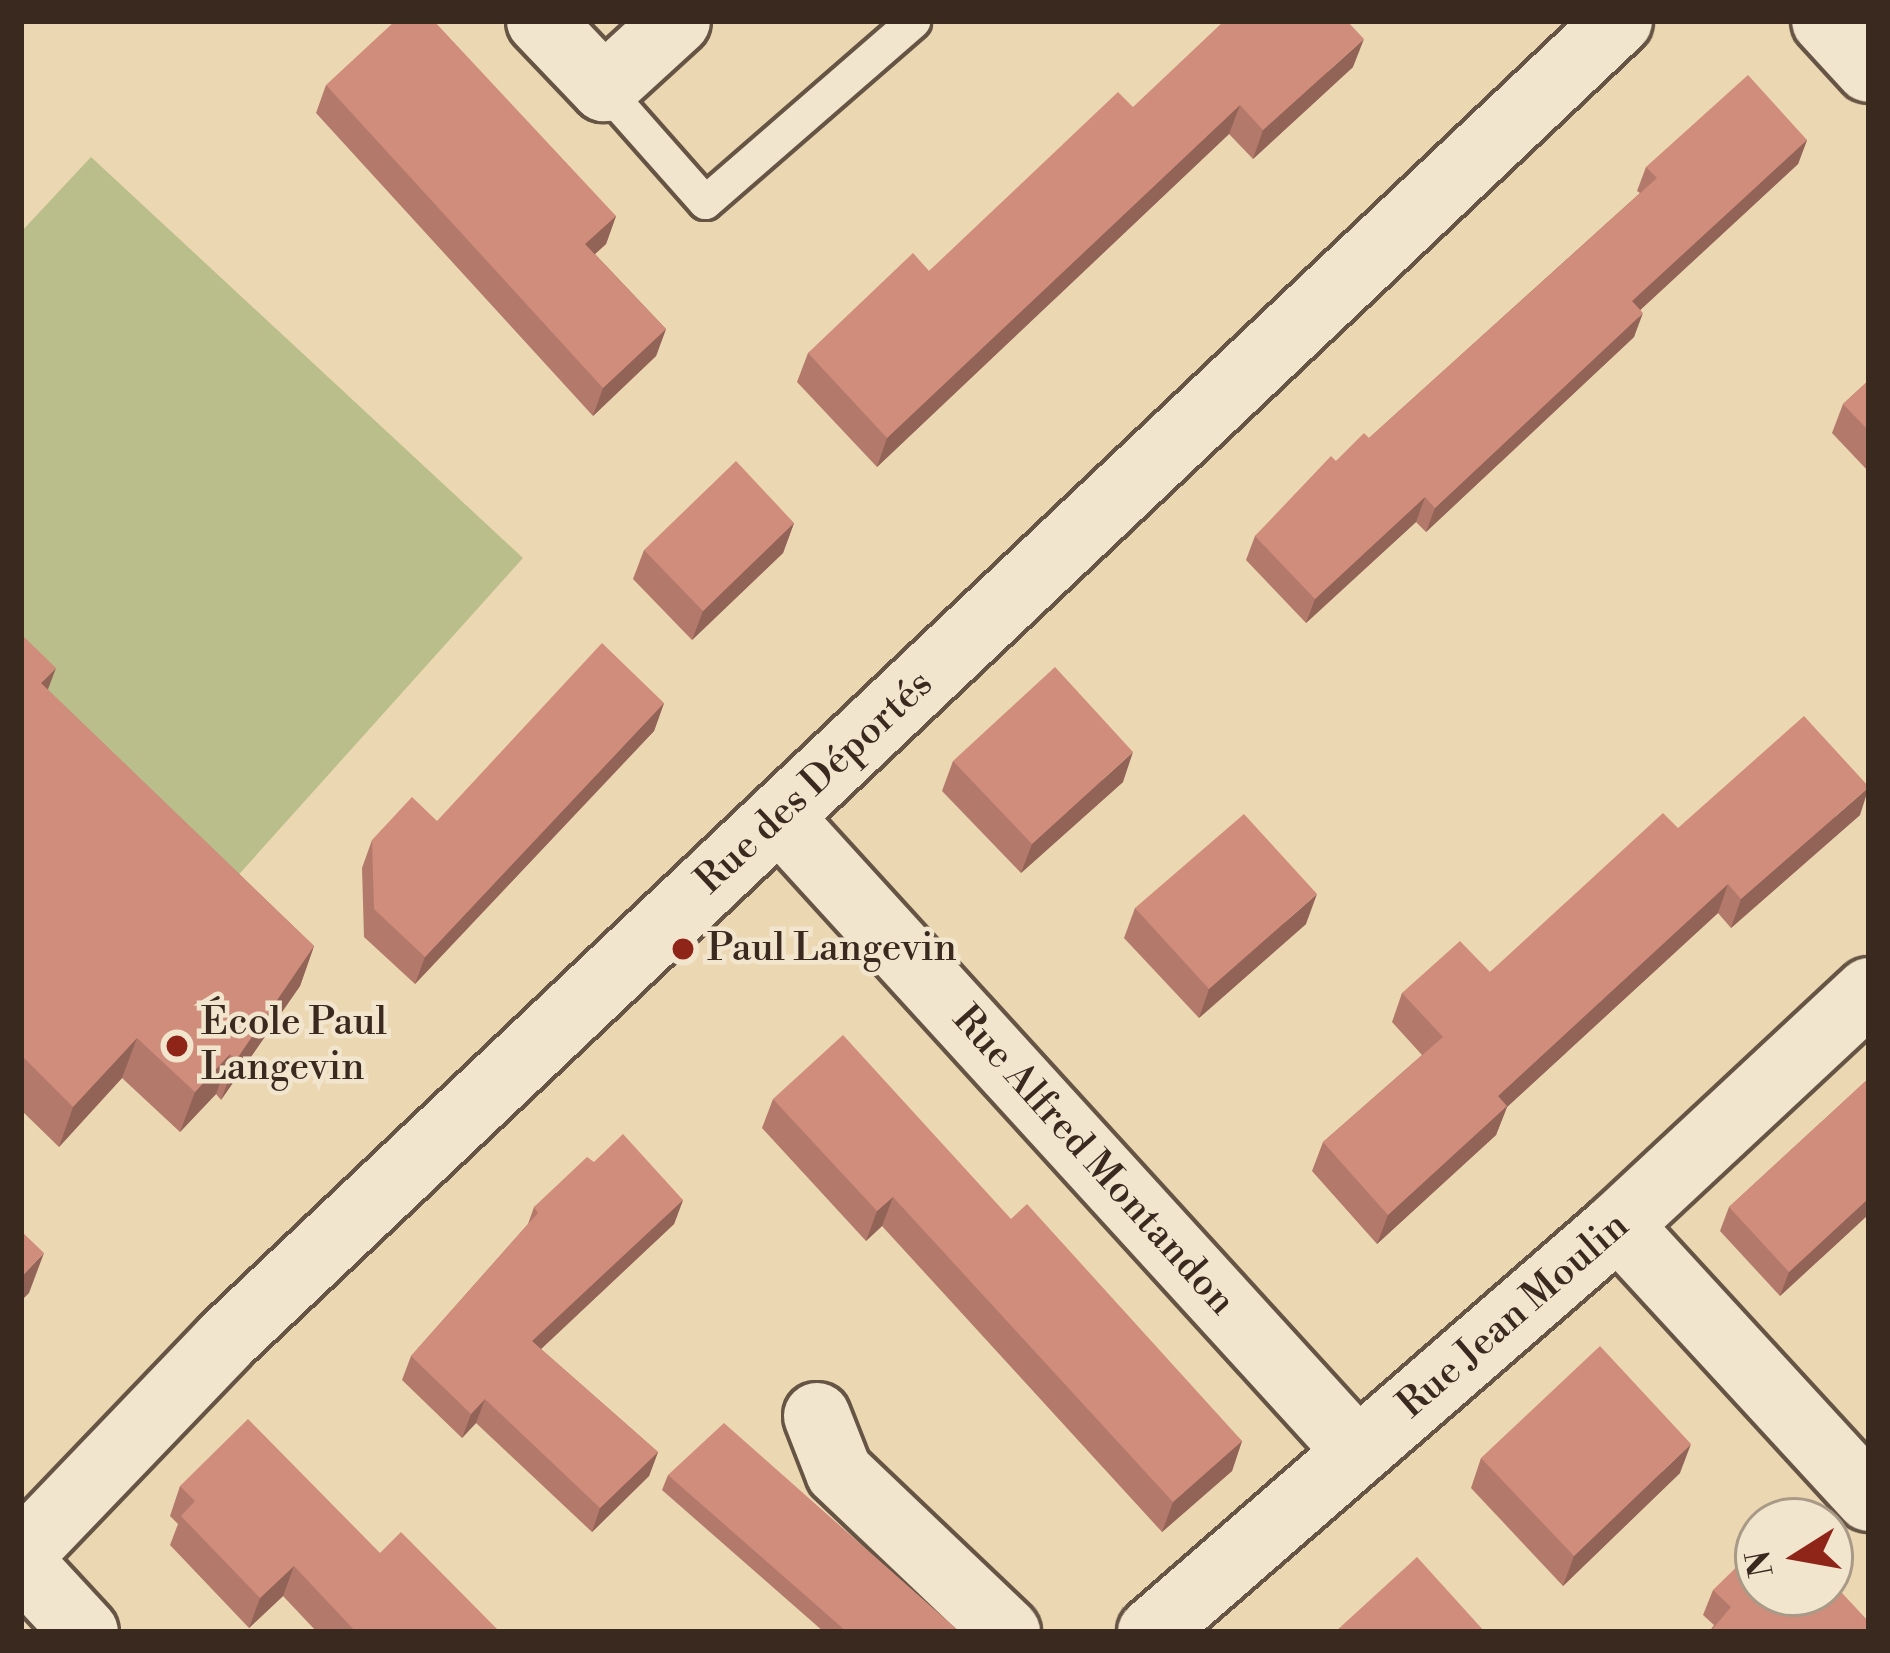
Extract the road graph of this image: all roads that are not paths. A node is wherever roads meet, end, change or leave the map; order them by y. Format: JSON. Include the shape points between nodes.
{"nodes":[{"id":1,"x":540,"y":21,"type":"edge"},
{"id":2,"x":677,"y":21,"type":"edge"},
{"id":3,"x":913,"y":21,"type":"edge"},
{"id":4,"x":1619,"y":21,"type":"edge"},
{"id":5,"x":1826,"y":21,"type":"edge"},
{"id":6,"x":1869,"y":69,"type":"edge"},
{"id":7,"x":604,"y":88,"type":"junction"},
{"id":8,"x":779,"y":817,"type":"junction"},
{"id":9,"x":1869,"y":991,"type":"edge"},
{"id":10,"x":1618,"y":1225,"type":"junction"},
{"id":11,"x":817,"y":1416,"type":"dead end"},
{"id":12,"x":1358,"y":1452,"type":"junction"},
{"id":13,"x":1869,"y":1498,"type":"edge"},
{"id":14,"x":21,"y":1558,"type":"edge"},
{"id":15,"x":85,"y":1632,"type":"edge"},
{"id":16,"x":1007,"y":1632,"type":"edge"},
{"id":17,"x":1150,"y":1632,"type":"edge"}],
"edges":[{"from":1,"to":7,"type":"street"},
{"from":2,"to":7,"type":"street"},
{"from":3,"to":7,"type":"lane","via":[[705,202]]},
{"from":4,"to":8,"type":"street","name":"Rue des Déportés"},
{"from":5,"to":6,"type":"street"},
{"from":8,"to":12,"type":"street","name":"Rue Alfred Montandon"},
{"from":8,"to":14,"type":"street","name":"Rue des Déportés","via":[[225,1341]]},
{"from":9,"to":10,"type":"street","name":"Rue Jean Moulin"},
{"from":10,"to":12,"type":"street","name":"Rue Jean Moulin"},
{"from":10,"to":13,"type":"street"},
{"from":11,"to":16,"type":"street","via":[[839,1472]]},
{"from":12,"to":17,"type":"street","name":"Rue Jean Moulin"},
{"from":14,"to":15,"type":"street"}]}
